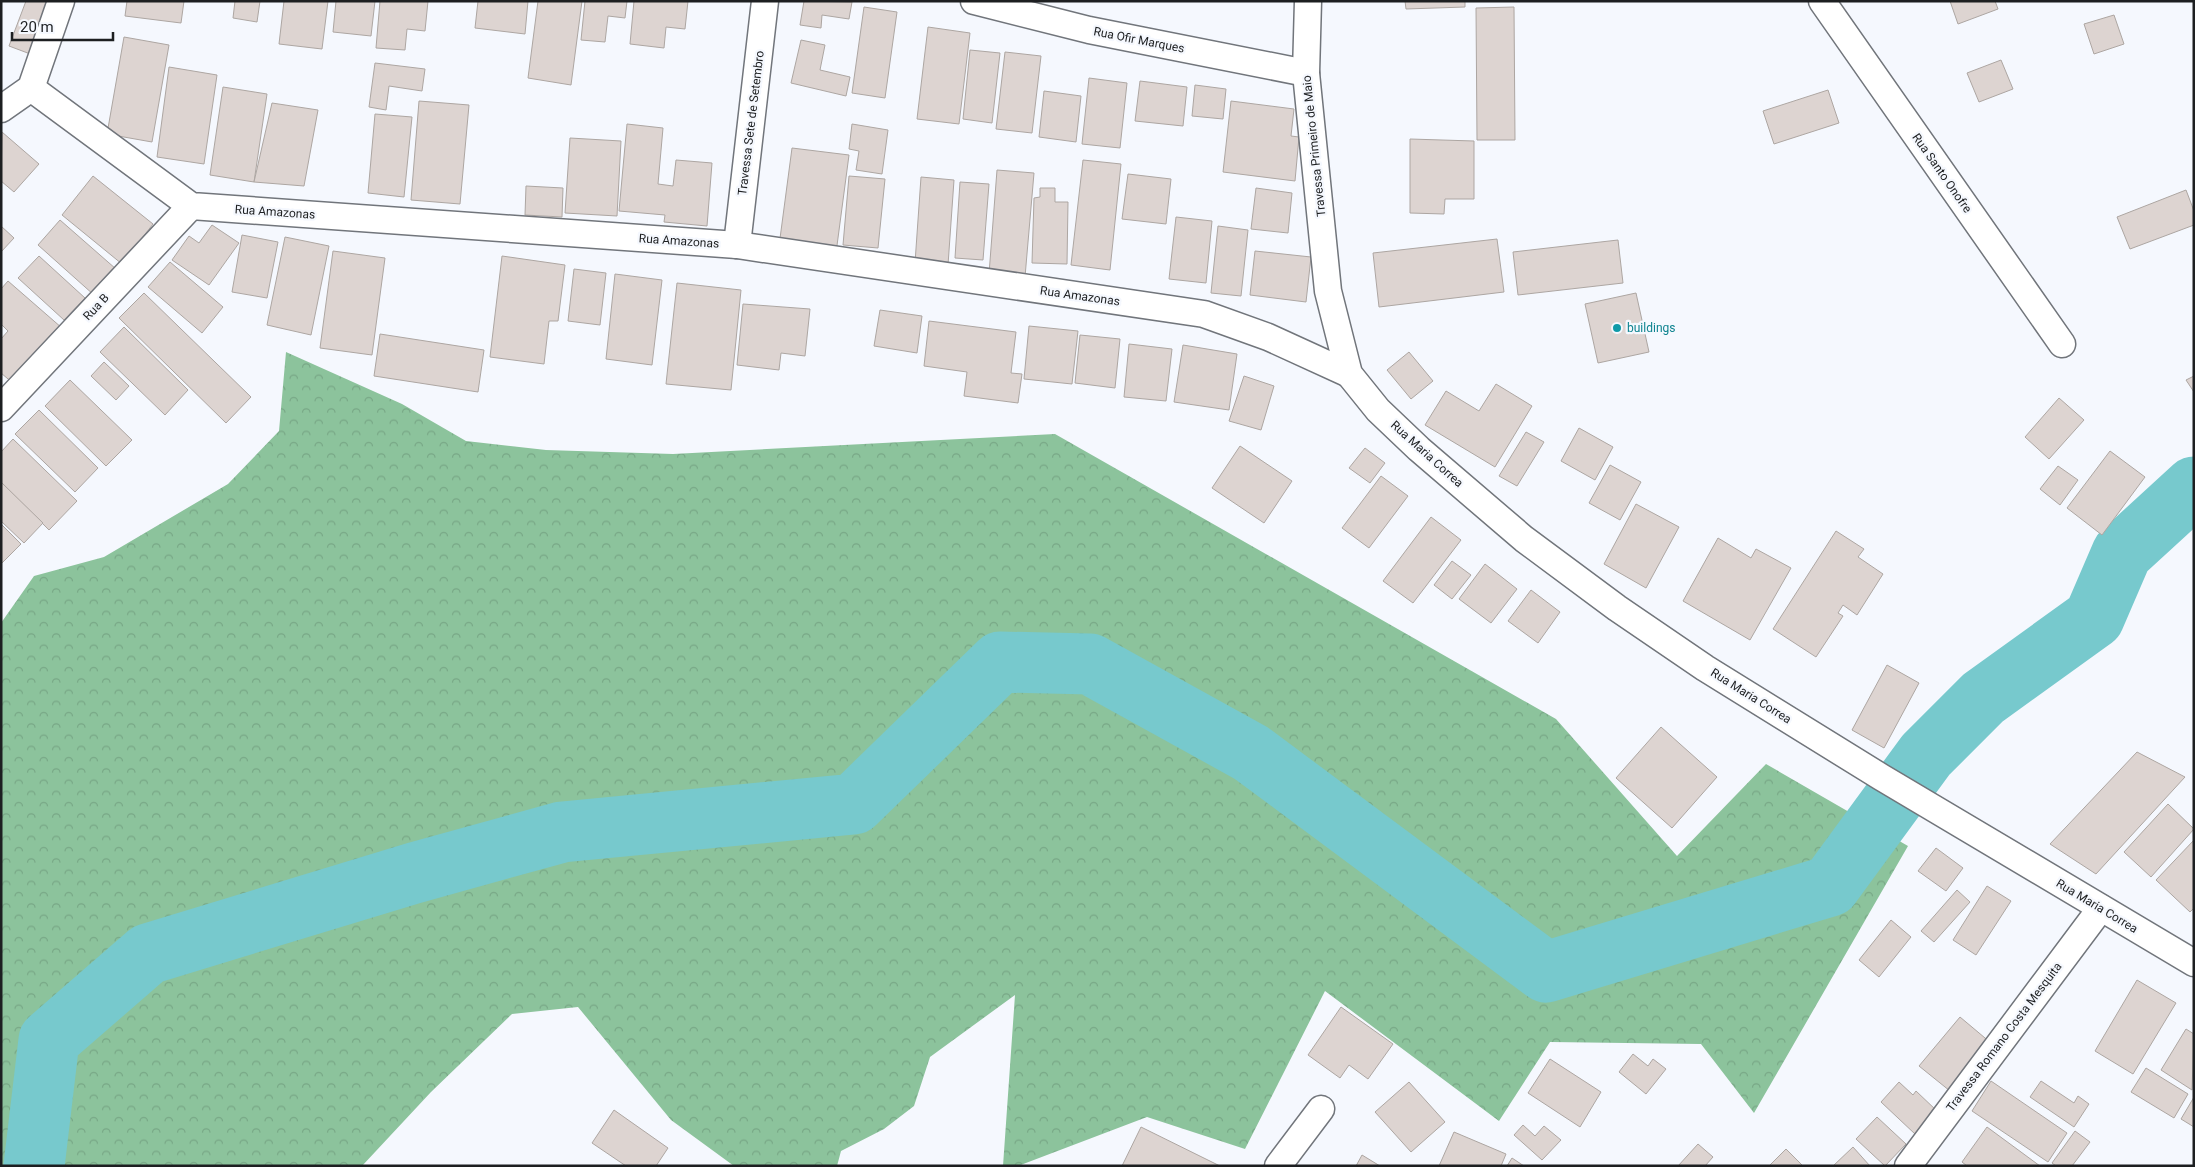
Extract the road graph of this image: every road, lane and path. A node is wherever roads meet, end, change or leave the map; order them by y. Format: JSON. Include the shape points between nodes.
{"nodes":[{"id":1,"x":61,"y":1,"type":"edge"},
{"id":2,"x":765,"y":1,"type":"edge"},
{"id":3,"x":974,"y":1,"type":"edge"},
{"id":4,"x":1308,"y":1,"type":"edge"},
{"id":5,"x":1822,"y":1,"type":"edge"},
{"id":6,"x":1306,"y":73,"type":"junction"},
{"id":7,"x":31,"y":88,"type":"junction"},
{"id":8,"x":1,"y":109,"type":"edge"},
{"id":9,"x":191,"y":206,"type":"junction"},
{"id":10,"x":736,"y":246,"type":"junction"},
{"id":11,"x":2062,"y":344,"type":"dead end"},
{"id":12,"x":1349,"y":374,"type":"junction"},
{"id":13,"x":1,"y":408,"type":"edge"},
{"id":14,"x":2101,"y":908,"type":"junction"},
{"id":15,"x":2194,"y":963,"type":"edge"},
{"id":16,"x":1322,"y":1109,"type":"dead end"},
{"id":17,"x":1278,"y":1166,"type":"edge"},
{"id":18,"x":1908,"y":1166,"type":"edge"}],
"edges":[{"from":1,"to":7,"type":"street"},
{"from":2,"to":10,"type":"street","name":"Travessa Sete de Setembro"},
{"from":3,"to":6,"type":"street","name":"Rua Ofir Marques","via":[[1089,30]]},
{"from":4,"to":6,"type":"street","name":"Travessa Primeiro de Maio"},
{"from":5,"to":11,"type":"street","name":"Rua Santo Onofre"},
{"from":6,"to":12,"type":"street","name":"Travessa Primeiro de Maio","via":[[1328,291]]},
{"from":7,"to":8,"type":"street"},
{"from":7,"to":9,"type":"street"},
{"from":9,"to":10,"type":"street","name":"Rua Amazonas"},
{"from":9,"to":13,"type":"street","name":"Rua B"},
{"from":10,"to":12,"type":"street","name":"Rua Amazonas","via":[[1204,314],[1268,337]]},
{"from":12,"to":14,"type":"street","name":"Rua Maria Correa","via":[[1378,410],[1419,449],[1524,539],[1617,608],[1705,668]]},
{"from":14,"to":15,"type":"street","name":"Rua Maria Correa"},
{"from":14,"to":18,"type":"street","name":"Travessa Romano Costa Mesquita"},
{"from":16,"to":17,"type":"street"}]}
